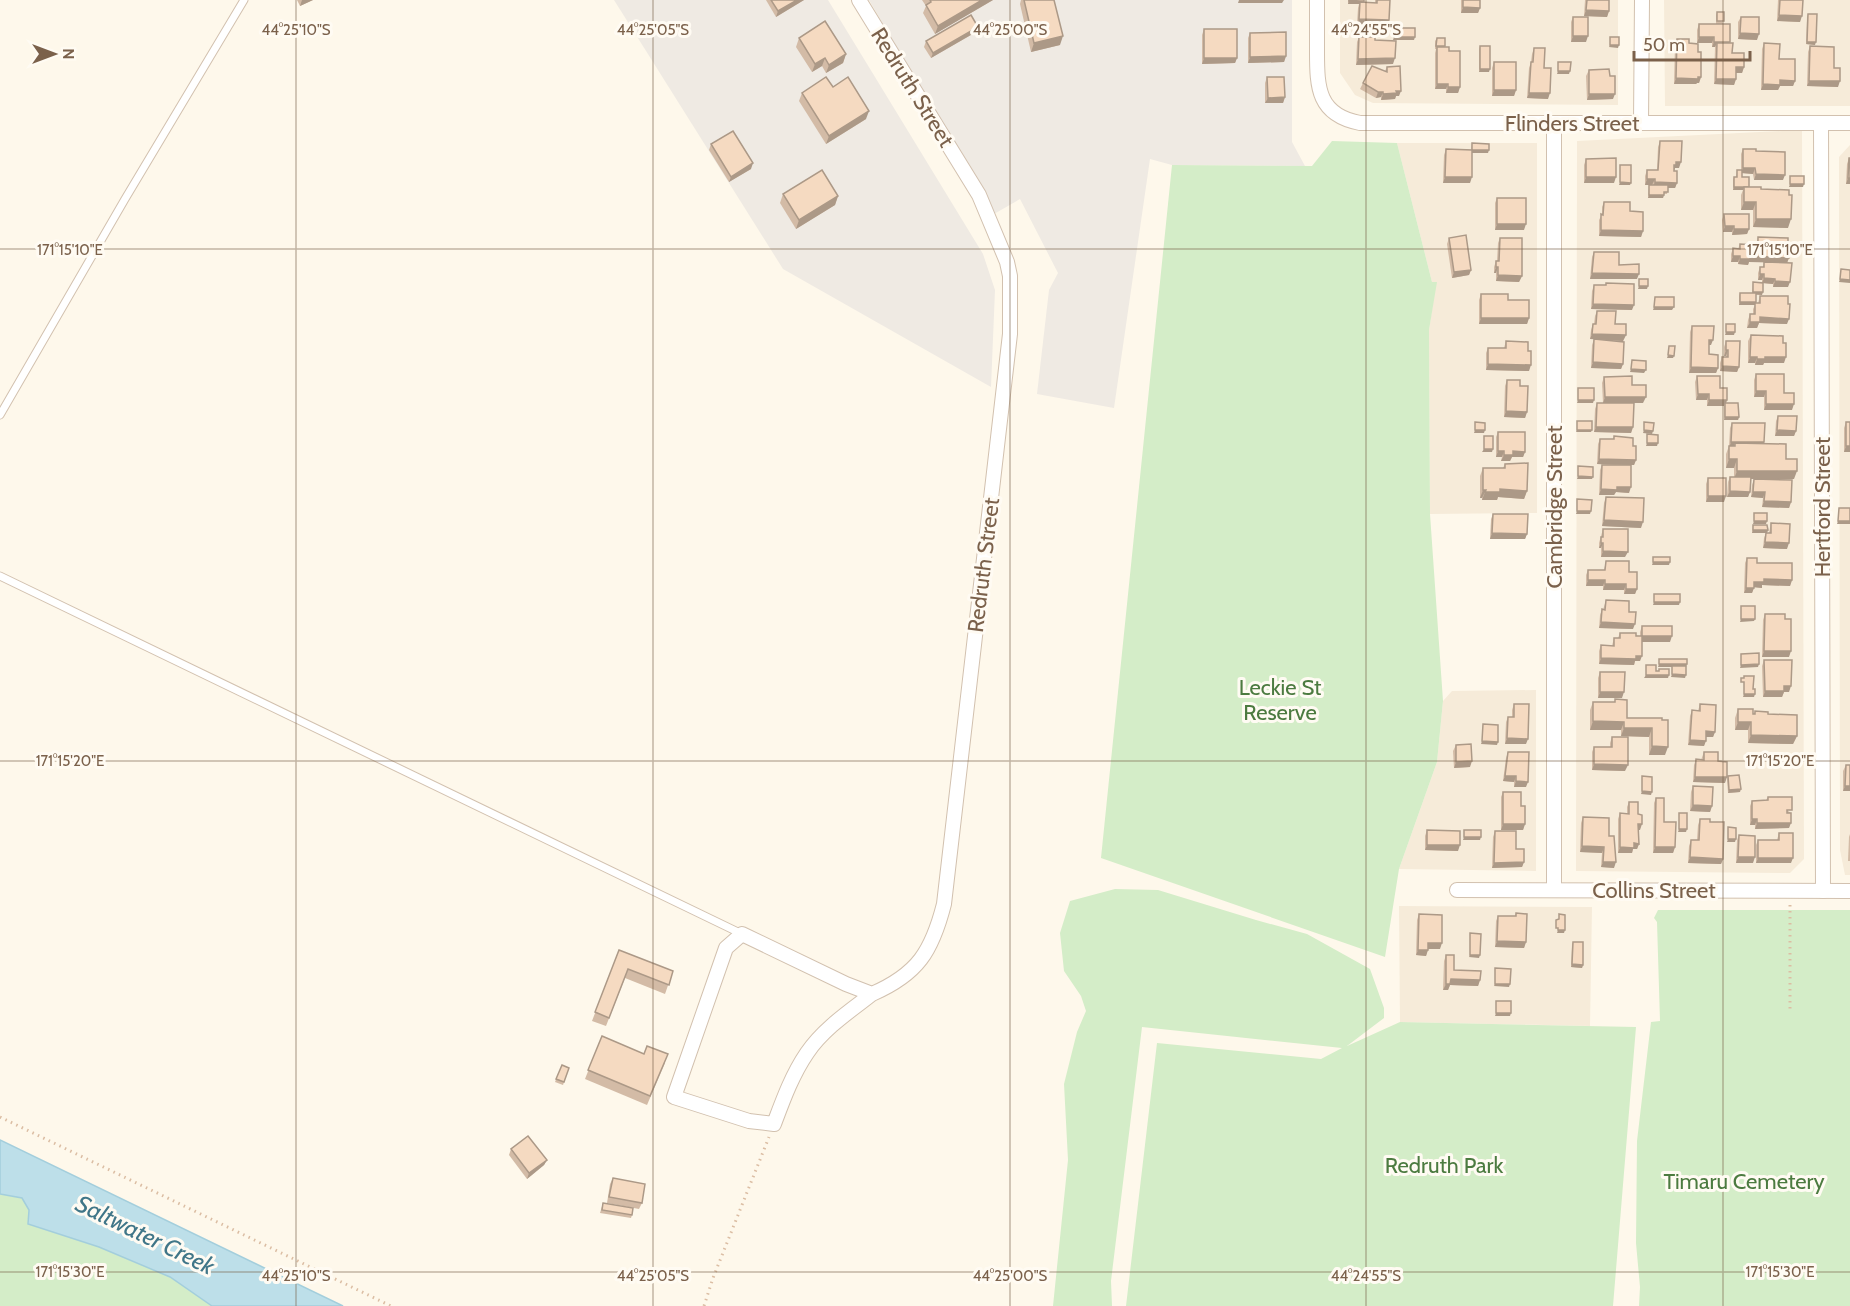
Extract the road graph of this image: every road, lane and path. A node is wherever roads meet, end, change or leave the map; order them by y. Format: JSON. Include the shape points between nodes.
{"nodes":[{"id":1,"x":244,"y":0,"type":"edge"},
{"id":2,"x":859,"y":0,"type":"edge"},
{"id":3,"x":1317,"y":0,"type":"edge"},
{"id":4,"x":1642,"y":0,"type":"edge"},
{"id":5,"x":1641,"y":122,"type":"junction"},
{"id":6,"x":1554,"y":123,"type":"junction"},
{"id":7,"x":1821,"y":123,"type":"junction"},
{"id":8,"x":1850,"y":123,"type":"edge"},
{"id":9,"x":0,"y":415,"type":"edge"},
{"id":10,"x":0,"y":576,"type":"edge"},
{"id":11,"x":1457,"y":890,"type":"dead end"},
{"id":12,"x":1554,"y":890,"type":"junction"},
{"id":13,"x":1790,"y":891,"type":"junction"},
{"id":14,"x":1823,"y":891,"type":"junction"},
{"id":15,"x":1850,"y":891,"type":"edge"},
{"id":16,"x":742,"y":934,"type":"junction"},
{"id":17,"x":872,"y":994,"type":"junction"},
{"id":18,"x":1790,"y":1009,"type":"dead end"},
{"id":19,"x":0,"y":1117,"type":"edge"},
{"id":20,"x":774,"y":1124,"type":"junction"},
{"id":21,"x":391,"y":1306,"type":"edge"},
{"id":22,"x":704,"y":1306,"type":"edge"}],
"edges":[{"from":1,"to":9,"type":"lane"},
{"from":2,"to":17,"type":"street","name":"Redruth Street","via":[[979,195],[1010,276],[1010,334],[944,904],[921,959],[893,985]]},
{"from":3,"to":6,"type":"street","name":"Flinders Street","via":[[1317,81],[1323,99],[1342,118],[1360,123]]},
{"from":4,"to":5,"type":"street"},
{"from":5,"to":6,"type":"street","name":"Flinders Street"},
{"from":5,"to":7,"type":"street","name":"Flinders Street"},
{"from":6,"to":12,"type":"street","name":"Cambridge Street"},
{"from":7,"to":8,"type":"street","name":"Flinders Street"},
{"from":7,"to":14,"type":"street","name":"Hertford Street"},
{"from":10,"to":16,"type":"lane"},
{"from":11,"to":12,"type":"street","name":"Collins Street"},
{"from":12,"to":13,"type":"street","name":"Collins Street"},
{"from":13,"to":14,"type":"street","name":"Collins Street"},
{"from":13,"to":18,"type":"path"},
{"from":14,"to":15,"type":"street","name":"Collins Street"},
{"from":16,"to":17,"type":"street"},
{"from":16,"to":20,"type":"street","via":[[726,948],[674,1097],[749,1121]]},
{"from":17,"to":20,"type":"street","name":"Redruth Street","via":[[808,1051],[791,1079]]},
{"from":19,"to":21,"type":"path"},
{"from":20,"to":22,"type":"path"}]}
